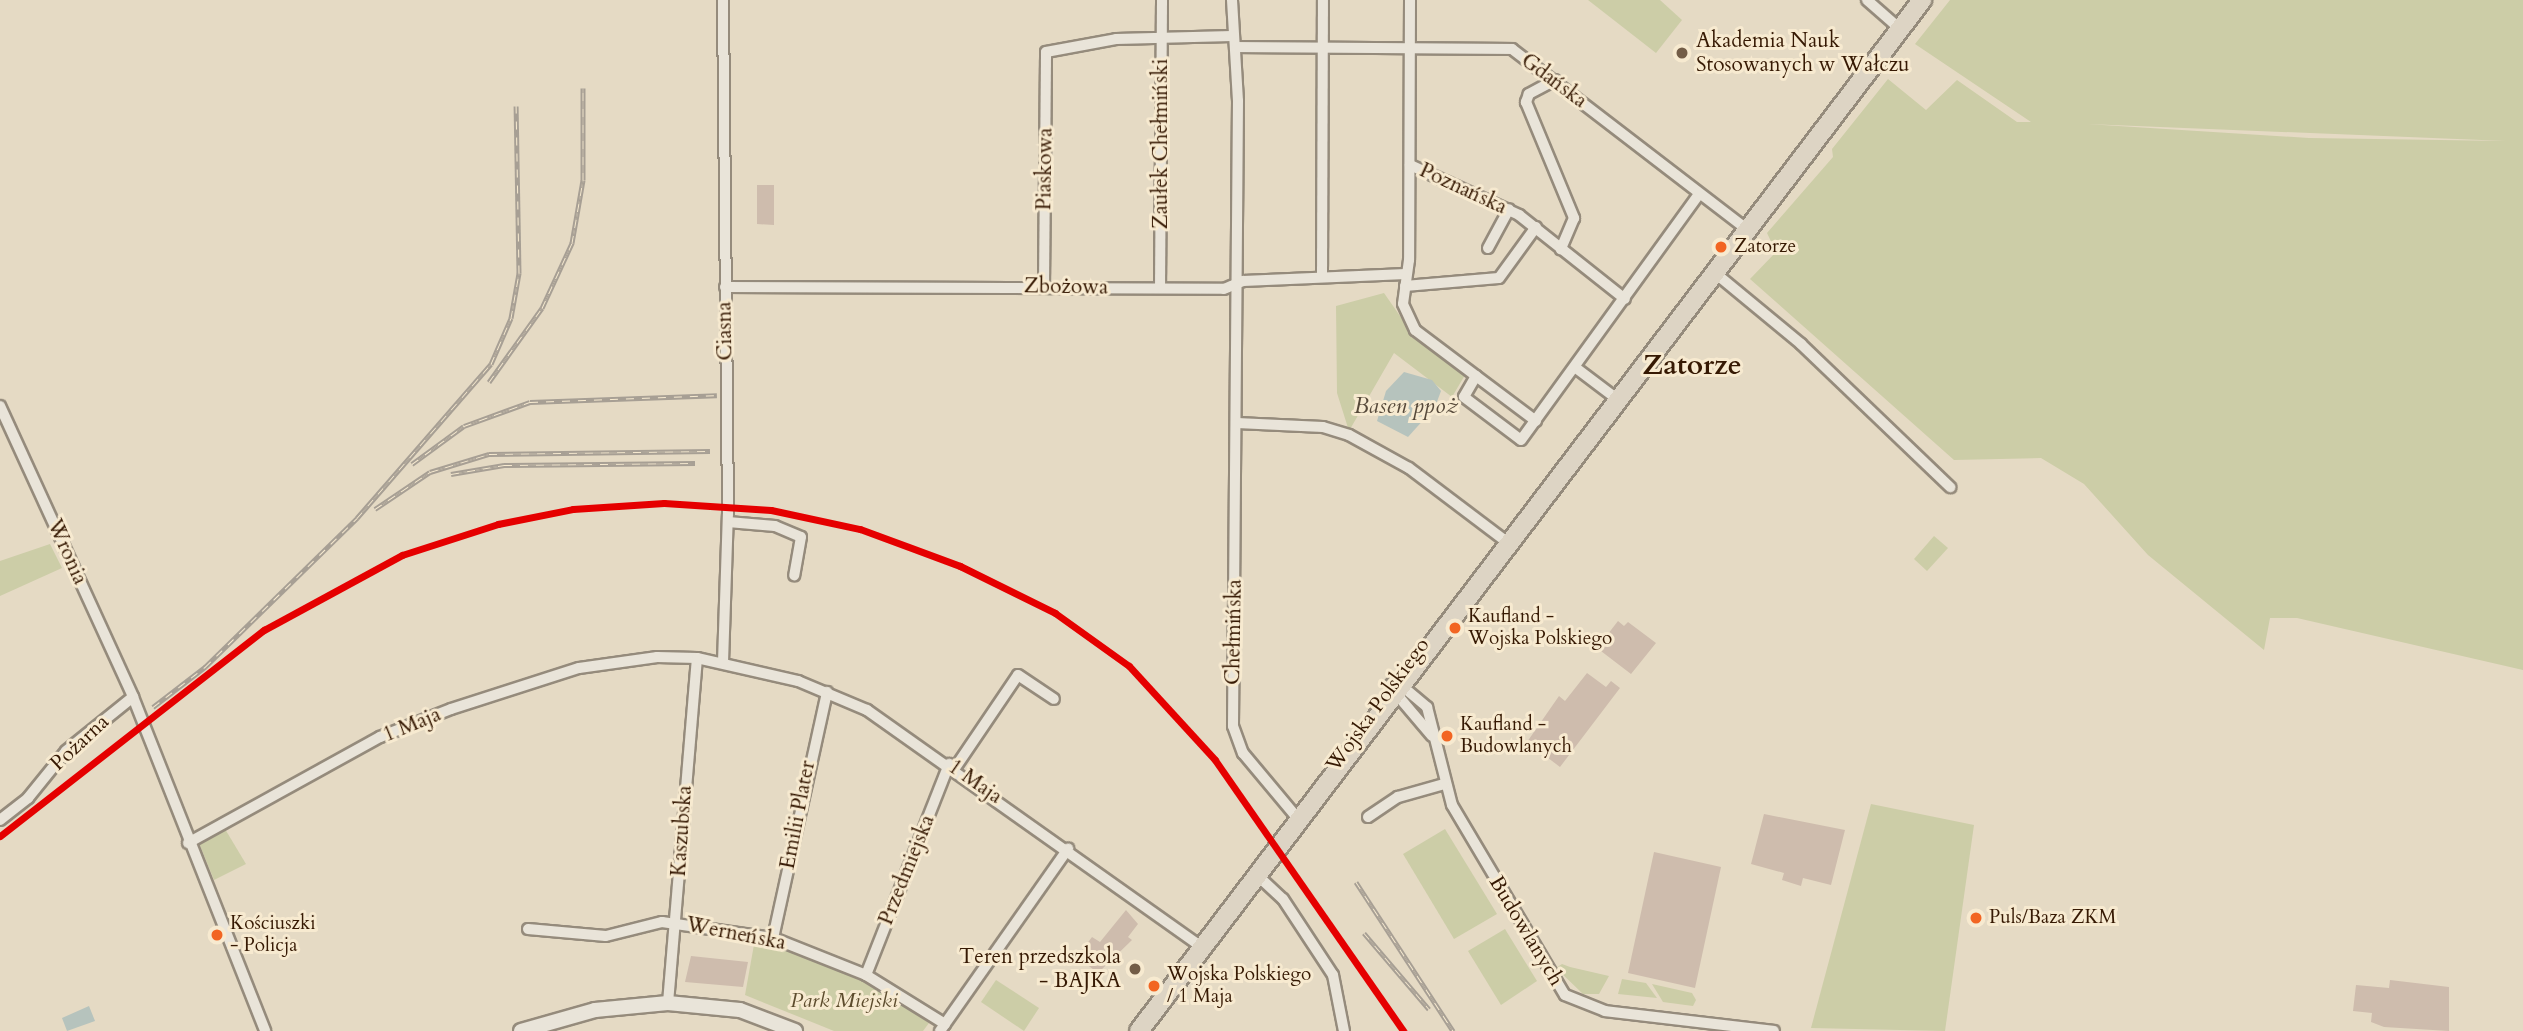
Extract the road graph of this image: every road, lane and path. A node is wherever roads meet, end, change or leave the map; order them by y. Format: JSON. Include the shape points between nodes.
{"nodes":[{"id":1,"x":723,"y":0,"type":"edge"},
{"id":2,"x":1162,"y":0,"type":"edge"},
{"id":3,"x":1231,"y":0,"type":"edge"},
{"id":4,"x":1323,"y":0,"type":"edge"},
{"id":5,"x":1410,"y":0,"type":"edge"},
{"id":6,"x":1867,"y":0,"type":"edge"},
{"id":7,"x":1922,"y":0,"type":"edge"},
{"id":8,"x":1900,"y":29,"type":"junction"},
{"id":9,"x":1162,"y":36,"type":"junction"},
{"id":10,"x":1235,"y":41,"type":"junction"},
{"id":11,"x":1323,"y":48,"type":"junction"},
{"id":12,"x":1410,"y":49,"type":"junction"},
{"id":13,"x":1046,"y":52,"type":"joint"},
{"id":14,"x":1555,"y":80,"type":"junction"},
{"id":15,"x":1410,"y":164,"type":"junction"},
{"id":16,"x":1699,"y":194,"type":"junction"},
{"id":17,"x":1509,"y":209,"type":"junction"},
{"id":18,"x":1536,"y":227,"type":"junction"},
{"id":19,"x":1746,"y":229,"type":"junction"},
{"id":20,"x":1488,"y":248,"type":"dead end"},
{"id":21,"x":1561,"y":249,"type":"junction"},
{"id":22,"x":1714,"y":272,"type":"junction"},
{"id":23,"x":1406,"y":274,"type":"junction"},
{"id":24,"x":1322,"y":277,"type":"junction"},
{"id":25,"x":1236,"y":285,"type":"junction"},
{"id":26,"x":1044,"y":286,"type":"junction"},
{"id":27,"x":1405,"y":286,"type":"junction"},
{"id":28,"x":724,"y":287,"type":"junction"},
{"id":29,"x":1160,"y":288,"type":"junction"},
{"id":30,"x":1625,"y":299,"type":"junction"},
{"id":31,"x":1576,"y":368,"type":"junction"},
{"id":32,"x":1476,"y":376,"type":"junction"},
{"id":33,"x":1617,"y":399,"type":"junction"},
{"id":34,"x":0,"y":406,"type":"edge"},
{"id":35,"x":1536,"y":421,"type":"junction"},
{"id":36,"x":1237,"y":423,"type":"junction"},
{"id":37,"x":1950,"y":487,"type":"dead end"},
{"id":38,"x":728,"y":522,"type":"junction"},
{"id":39,"x":1508,"y":543,"type":"junction"},
{"id":40,"x":794,"y":575,"type":"dead end"},
{"id":41,"x":697,"y":658,"type":"junction"},
{"id":42,"x":723,"y":662,"type":"junction"},
{"id":43,"x":1396,"y":688,"type":"junction"},
{"id":44,"x":827,"y":692,"type":"junction"},
{"id":45,"x":133,"y":697,"type":"junction"},
{"id":46,"x":1054,"y":699,"type":"dead end"},
{"id":47,"x":1409,"y":708,"type":"junction"},
{"id":48,"x":1376,"y":719,"type":"junction"},
{"id":49,"x":1437,"y":748,"type":"junction"},
{"id":50,"x":952,"y":766,"type":"junction"},
{"id":51,"x":1444,"y":784,"type":"junction"},
{"id":52,"x":1304,"y":813,"type":"junction"},
{"id":53,"x":1368,"y":817,"type":"dead end"},
{"id":54,"x":0,"y":820,"type":"edge"},
{"id":55,"x":188,"y":843,"type":"junction"},
{"id":56,"x":1068,"y":849,"type":"junction"},
{"id":57,"x":1257,"y":875,"type":"junction"},
{"id":58,"x":675,"y":922,"type":"junction"},
{"id":59,"x":528,"y":929,"type":"dead end"},
{"id":60,"x":774,"y":938,"type":"junction"},
{"id":61,"x":1203,"y":948,"type":"junction"},
{"id":62,"x":866,"y":975,"type":"junction"},
{"id":63,"x":668,"y":1003,"type":"junction"},
{"id":64,"x":942,"y":1027,"type":"edge"},
{"id":65,"x":265,"y":1031,"type":"edge"},
{"id":66,"x":521,"y":1031,"type":"edge"},
{"id":67,"x":795,"y":1031,"type":"edge"},
{"id":68,"x":1139,"y":1031,"type":"edge"},
{"id":69,"x":1344,"y":1031,"type":"edge"},
{"id":70,"x":1774,"y":1031,"type":"edge"}],
"edges":[{"from":1,"to":28,"type":"street","name":"Ciasna"},
{"from":2,"to":9,"type":"street","name":"Zaułek Chełmiński"},
{"from":3,"to":10,"type":"street"},
{"from":4,"to":11,"type":"street"},
{"from":5,"to":12,"type":"street"},
{"from":6,"to":8,"type":"street"},
{"from":7,"to":8,"type":"main road","name":"Wojska Polskiego"},
{"from":8,"to":19,"type":"main road","name":"Wojska Polskiego"},
{"from":9,"to":10,"type":"street","name":"Gdańska"},
{"from":9,"to":13,"type":"street","name":"Gdańska"},
{"from":9,"to":29,"type":"street","name":"Zaułek Chełmiński"},
{"from":10,"to":11,"type":"street","name":"Gdańska"},
{"from":10,"to":25,"type":"street"},
{"from":11,"to":12,"type":"street","name":"Gdańska"},
{"from":11,"to":24,"type":"street"},
{"from":12,"to":14,"type":"street","name":"Gdańska","via":[[1512,50]]},
{"from":12,"to":15,"type":"street"},
{"from":13,"to":26,"type":"street","name":"Piaskowa"},
{"from":14,"to":16,"type":"street","name":"Gdańska"},
{"from":14,"to":21,"type":"street","via":[[1529,94],[1526,102],[1574,218]]},
{"from":15,"to":17,"type":"street","name":"Poznańska"},
{"from":15,"to":23,"type":"street","name":"Poznańska"},
{"from":16,"to":19,"type":"street","name":"Gdańska"},
{"from":16,"to":30,"type":"street"},
{"from":17,"to":18,"type":"street","name":"Poznańska"},
{"from":17,"to":20,"type":"street"},
{"from":18,"to":21,"type":"street","name":"Poznańska"},
{"from":18,"to":27,"type":"street","via":[[1499,278]]},
{"from":19,"to":22,"type":"main road","name":"Wojska Polskiego"},
{"from":21,"to":30,"type":"street","name":"Poznańska"},
{"from":22,"to":33,"type":"main road","name":"Wojska Polskiego","via":[[1668,341]]},
{"from":22,"to":37,"type":"street","via":[[1801,344]]},
{"from":23,"to":24,"type":"street","name":"Zbożowa"},
{"from":23,"to":27,"type":"street","name":"Poznańska"},
{"from":24,"to":25,"type":"street","name":"Zbożowa"},
{"from":25,"to":29,"type":"street","name":"Zbożowa"},
{"from":25,"to":36,"type":"street","name":"Chełmińska"},
{"from":26,"to":28,"type":"street","name":"Zbożowa"},
{"from":26,"to":29,"type":"street","name":"Zbożowa"},
{"from":27,"to":32,"type":"street","name":"Poznańska","via":[[1403,304],[1415,330]]},
{"from":28,"to":38,"type":"street","name":"Ciasna"},
{"from":30,"to":31,"type":"street"},
{"from":31,"to":33,"type":"street"},
{"from":31,"to":35,"type":"street"},
{"from":32,"to":35,"type":"street","name":"Poznańska"},
{"from":32,"to":35,"type":"street","via":[[1464,397],[1521,440]]},
{"from":33,"to":39,"type":"main road","name":"Wojska Polskiego"},
{"from":34,"to":45,"type":"street","name":"Wronia"},
{"from":36,"to":39,"type":"street","via":[[1323,427],[1358,439],[1409,468]]},
{"from":36,"to":52,"type":"street","name":"Chełmińska","via":[[1233,726],[1244,753]]},
{"from":38,"to":40,"type":"street","via":[[775,526],[801,537]]},
{"from":38,"to":42,"type":"street","name":"Ciasna"},
{"from":39,"to":43,"type":"main road","name":"Wojska Polskiego","via":[[1446,613]]},
{"from":41,"to":42,"type":"street","name":"1 Maja"},
{"from":41,"to":55,"type":"street","name":"1 Maja","via":[[579,668],[451,709],[380,737]]},
{"from":41,"to":58,"type":"street","name":"Kaszubska"},
{"from":42,"to":44,"type":"street","name":"1 Maja"},
{"from":43,"to":47,"type":"street","name":"Budowlanych"},
{"from":43,"to":48,"type":"main road","name":"Wojska Polskiego"},
{"from":43,"to":49,"type":"street","name":"Budowlanych","via":[[1427,707]]},
{"from":43,"to":52,"type":"main road","name":"Wojska Polskiego"},
{"from":44,"to":50,"type":"street","name":"1 Maja","via":[[867,710]]},
{"from":44,"to":60,"type":"street","name":"Emilii Plater"},
{"from":45,"to":54,"type":"street","name":"Pożarna","via":[[66,751],[28,798]]},
{"from":45,"to":55,"type":"street","name":"Wronia"},
{"from":46,"to":50,"type":"street","name":"Przedmiejska","via":[[1018,675]]},
{"from":47,"to":48,"type":"street"},
{"from":47,"to":49,"type":"street","name":"Budowlanych","via":[[1425,721]]},
{"from":48,"to":52,"type":"main road","name":"Wojska Polskiego"},
{"from":49,"to":51,"type":"street","name":"Budowlanych"},
{"from":50,"to":56,"type":"street","name":"1 Maja"},
{"from":50,"to":62,"type":"street","name":"Przedmiejska"},
{"from":51,"to":53,"type":"street","via":[[1398,797]]},
{"from":51,"to":70,"type":"street","name":"Budowlanych","via":[[1565,995],[1605,1011]]},
{"from":52,"to":57,"type":"main road","name":"Wojska Polskiego"},
{"from":55,"to":65,"type":"street","name":"Wronia"},
{"from":56,"to":61,"type":"street","name":"1 Maja"},
{"from":56,"to":64,"type":"street"},
{"from":57,"to":61,"type":"main road","name":"Wojska Polskiego"},
{"from":57,"to":69,"type":"street","via":[[1283,899],[1333,975]]},
{"from":58,"to":59,"type":"street","via":[[606,936]]},
{"from":58,"to":60,"type":"street","name":"Werneńska"},
{"from":58,"to":63,"type":"street","name":"Kaszubska"},
{"from":60,"to":62,"type":"street","name":"Werneńska"},
{"from":61,"to":68,"type":"main road","name":"Wojska Polskiego"},
{"from":62,"to":64,"type":"street","name":"Werneńska"},
{"from":63,"to":66,"type":"street","via":[[595,1010]]},
{"from":63,"to":67,"type":"street","via":[[740,1010]]}]}
